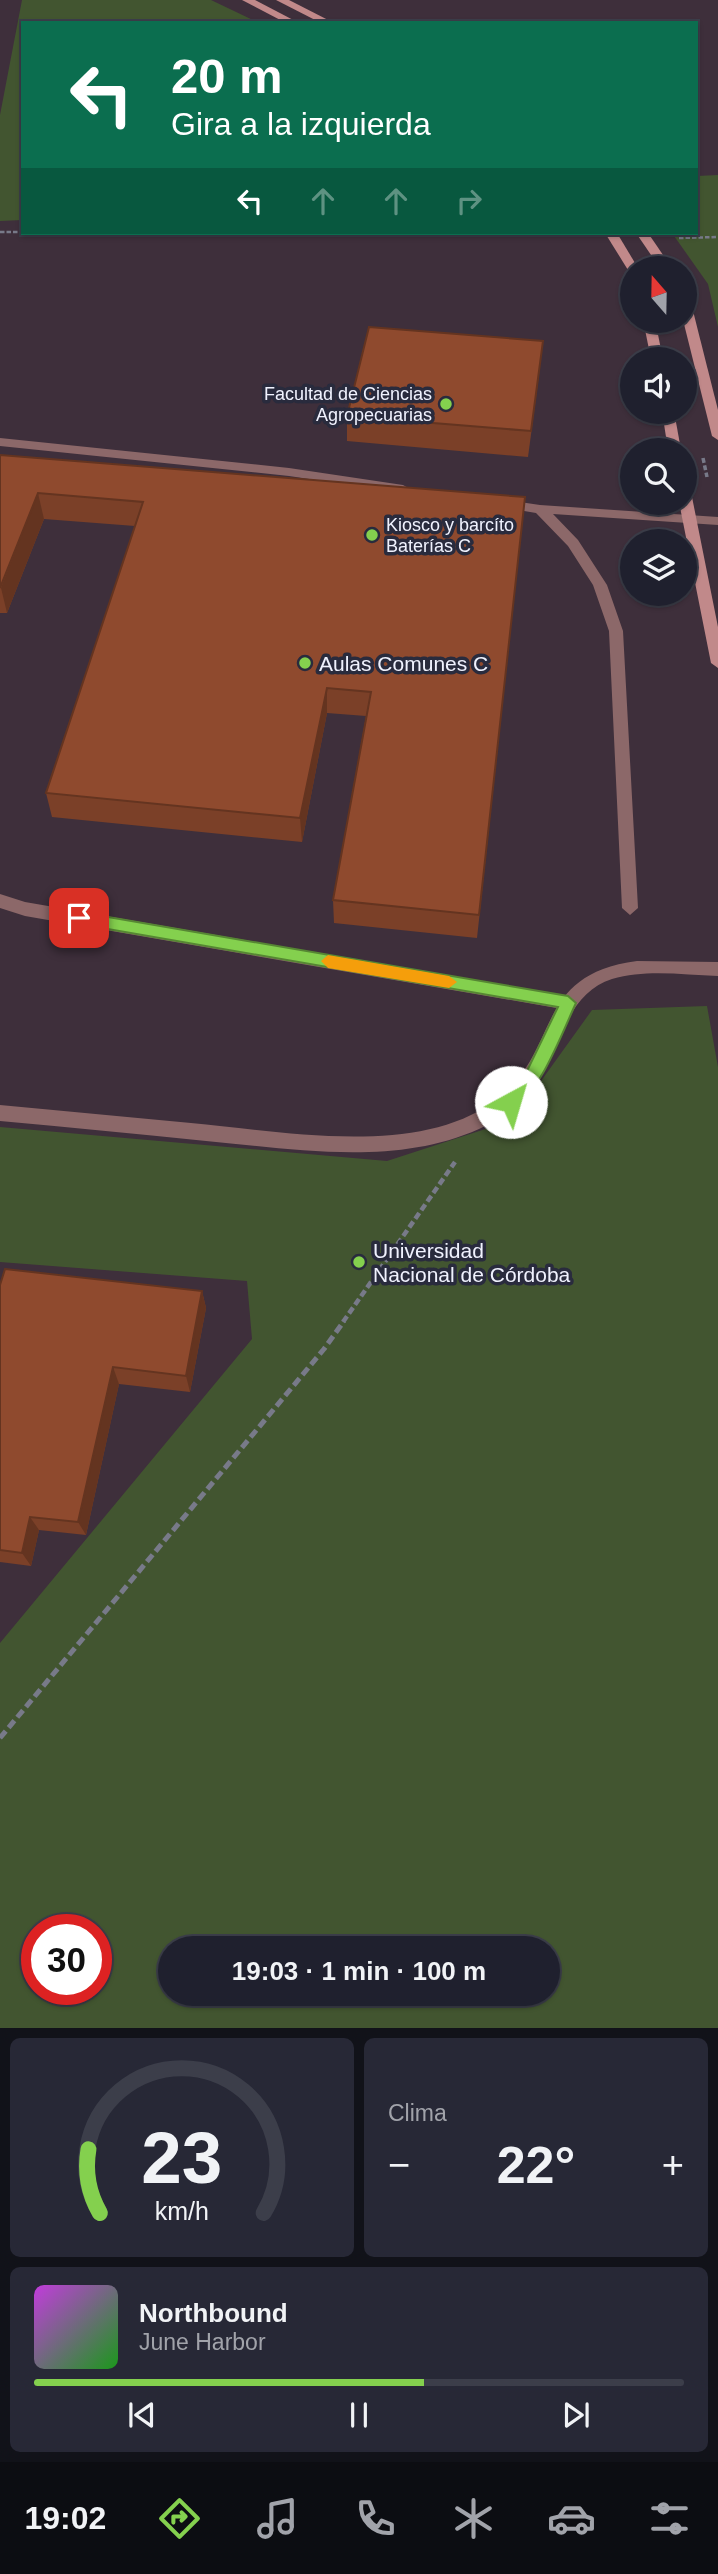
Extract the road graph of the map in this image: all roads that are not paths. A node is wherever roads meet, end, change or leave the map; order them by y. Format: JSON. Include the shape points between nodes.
{"nodes":[{"id":1,"x":247,"y":0,"type":"edge"},
{"id":2,"x":281,"y":0,"type":"edge"},
{"id":3,"x":290,"y":21,"type":"edge"},
{"id":4,"x":325,"y":21,"type":"edge"},
{"id":5,"x":613,"y":236,"type":"edge"},
{"id":6,"x":644,"y":236,"type":"edge"},
{"id":7,"x":625,"y":256,"type":"edge"},
{"id":8,"x":658,"y":256,"type":"edge"},
{"id":9,"x":692,"y":333,"type":"edge"},
{"id":10,"x":718,"y":436,"type":"edge"},
{"id":11,"x":0,"y":442,"type":"edge"},
{"id":12,"x":421,"y":491,"type":"edge"},
{"id":13,"x":487,"y":501,"type":"edge"},
{"id":14,"x":540,"y":509,"type":"junction"},
{"id":15,"x":689,"y":515,"type":"edge"},
{"id":16,"x":690,"y":519,"type":"junction"},
{"id":17,"x":718,"y":520,"type":"edge"},
{"id":18,"x":718,"y":663,"type":"edge"},
{"id":19,"x":0,"y":901,"type":"edge"},
{"id":20,"x":630,"y":908,"type":"dead end"},
{"id":21,"x":718,"y":970,"type":"edge"},
{"id":22,"x":568,"y":1003,"type":"junction"},
{"id":23,"x":0,"y":1113,"type":"edge"}],
"edges":[{"from":1,"to":3,"type":"main road"},
{"from":2,"to":4,"type":"main road"},
{"from":5,"to":7,"type":"main road"},
{"from":6,"to":8,"type":"main road"},
{"from":9,"to":10,"type":"main road"},
{"from":11,"to":12,"type":"street","via":[[289,472]]},
{"from":13,"to":14,"type":"street"},
{"from":14,"to":16,"type":"street"},
{"from":14,"to":20,"type":"street","via":[[573,543],[600,584],[616,631]]},
{"from":15,"to":16,"type":"main road"},
{"from":16,"to":17,"type":"street"},
{"from":16,"to":18,"type":"main road"},
{"from":19,"to":22,"type":"street"},
{"from":21,"to":22,"type":"street","via":[[608,973],[590,981]]},
{"from":22,"to":23,"type":"street","via":[[533,1076],[511,1102],[425,1140],[316,1143]]}]}
